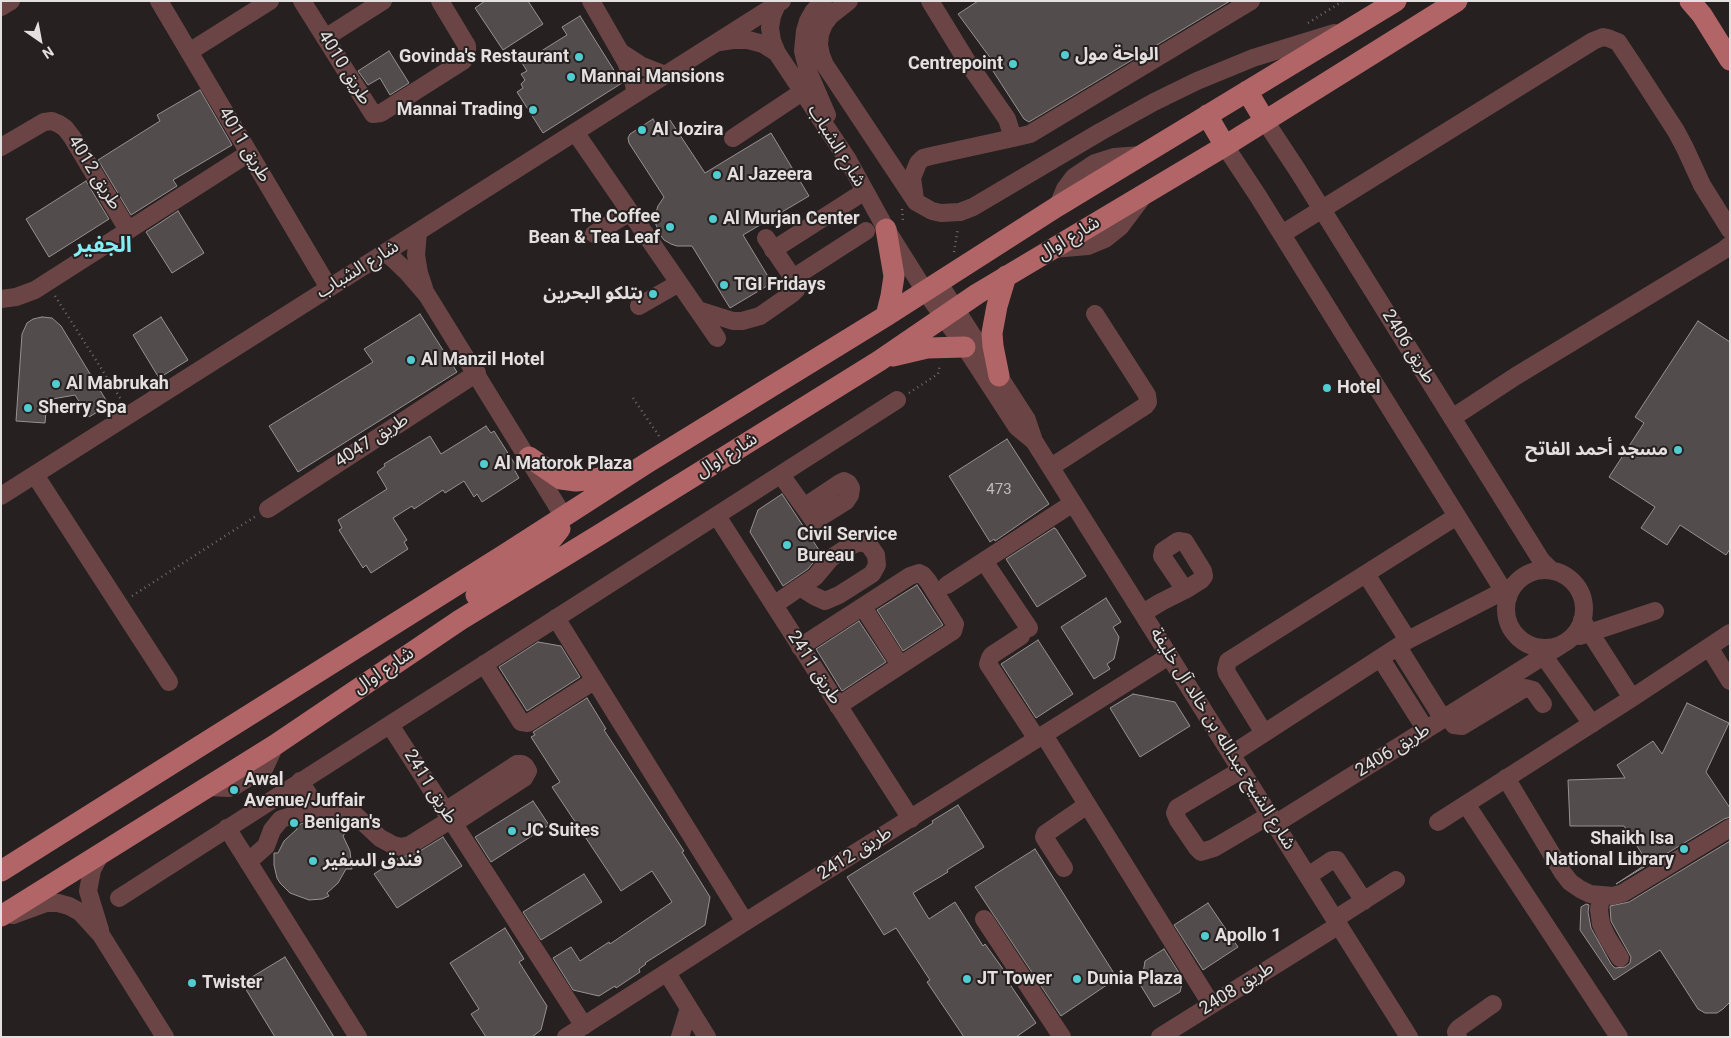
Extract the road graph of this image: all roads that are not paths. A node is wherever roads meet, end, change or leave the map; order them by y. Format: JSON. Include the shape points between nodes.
{"nodes":[{"id":1,"x":11,"y":1,"type":"edge"},
{"id":2,"x":159,"y":1,"type":"edge"},
{"id":3,"x":270,"y":1,"type":"edge"},
{"id":4,"x":302,"y":1,"type":"edge"},
{"id":5,"x":383,"y":1,"type":"edge"},
{"id":6,"x":440,"y":1,"type":"edge"},
{"id":7,"x":591,"y":1,"type":"edge"},
{"id":8,"x":823,"y":1,"type":"edge"},
{"id":9,"x":849,"y":1,"type":"edge"},
{"id":10,"x":930,"y":1,"type":"edge"},
{"id":11,"x":1251,"y":1,"type":"edge"},
{"id":12,"x":1396,"y":1,"type":"edge"},
{"id":13,"x":1457,"y":1,"type":"edge"},
{"id":14,"x":1691,"y":1,"type":"edge"},
{"id":15,"x":780,"y":3,"type":"edge"},
{"id":16,"x":1,"y":7,"type":"edge"},
{"id":17,"x":1351,"y":28,"type":"junction"},
{"id":18,"x":326,"y":38,"type":"junction"},
{"id":19,"x":716,"y":43,"type":"junction"},
{"id":20,"x":189,"y":52,"type":"junction"},
{"id":21,"x":621,"y":52,"type":"junction"},
{"id":22,"x":776,"y":53,"type":"junction"},
{"id":23,"x":1730,"y":60,"type":"edge"},
{"id":24,"x":666,"y":75,"type":"junction"},
{"id":25,"x":1247,"y":91,"type":"junction"},
{"id":26,"x":802,"y":92,"type":"junction"},
{"id":27,"x":635,"y":94,"type":"junction"},
{"id":28,"x":1207,"y":115,"type":"junction"},
{"id":29,"x":1265,"y":121,"type":"junction"},
{"id":30,"x":575,"y":132,"type":"junction"},
{"id":31,"x":733,"y":138,"type":"dead end"},
{"id":32,"x":1013,"y":138,"type":"junction"},
{"id":33,"x":1225,"y":146,"type":"junction"},
{"id":34,"x":1,"y":148,"type":"edge"},
{"id":35,"x":249,"y":153,"type":"junction"},
{"id":36,"x":848,"y":160,"type":"junction"},
{"id":37,"x":865,"y":191,"type":"junction"},
{"id":38,"x":916,"y":202,"type":"junction"},
{"id":39,"x":1322,"y":209,"type":"junction"},
{"id":40,"x":630,"y":212,"type":"junction"},
{"id":41,"x":128,"y":230,"type":"junction"},
{"id":42,"x":876,"y":230,"type":"junction"},
{"id":43,"x":1730,"y":230,"type":"edge"},
{"id":44,"x":418,"y":232,"type":"junction"},
{"id":45,"x":594,"y":234,"type":"dead end"},
{"id":46,"x":1282,"y":234,"type":"junction"},
{"id":47,"x":1730,"y":245,"type":"edge"},
{"id":48,"x":386,"y":252,"type":"junction"},
{"id":49,"x":1006,"y":276,"type":"junction"},
{"id":50,"x":792,"y":278,"type":"junction"},
{"id":51,"x":679,"y":283,"type":"junction"},
{"id":52,"x":932,"y":286,"type":"junction"},
{"id":53,"x":329,"y":288,"type":"junction"},
{"id":54,"x":427,"y":295,"type":"junction"},
{"id":55,"x":1,"y":298,"type":"edge"},
{"id":56,"x":639,"y":306,"type":"dead end"},
{"id":57,"x":698,"y":310,"type":"junction"},
{"id":58,"x":949,"y":312,"type":"junction"},
{"id":59,"x":1095,"y":314,"type":"dead end"},
{"id":60,"x":886,"y":316,"type":"junction"},
{"id":61,"x":717,"y":338,"type":"dead end"},
{"id":62,"x":965,"y":347,"type":"junction"},
{"id":63,"x":878,"y":361,"type":"junction"},
{"id":64,"x":477,"y":374,"type":"junction"},
{"id":65,"x":999,"y":376,"type":"junction"},
{"id":66,"x":897,"y":400,"type":"dead end"},
{"id":67,"x":1452,"y":418,"type":"junction"},
{"id":68,"x":1037,"y":445,"type":"junction"},
{"id":69,"x":1084,"y":445,"type":"junction"},
{"id":70,"x":528,"y":457,"type":"junction"},
{"id":71,"x":647,"y":463,"type":"junction"},
{"id":72,"x":1050,"y":467,"type":"junction"},
{"id":73,"x":35,"y":475,"type":"junction"},
{"id":74,"x":781,"y":475,"type":"junction"},
{"id":75,"x":1,"y":496,"type":"edge"},
{"id":76,"x":1073,"y":503,"type":"junction"},
{"id":77,"x":804,"y":507,"type":"dead end"},
{"id":78,"x":268,"y":509,"type":"road end"},
{"id":79,"x":717,"y":516,"type":"junction"},
{"id":80,"x":1457,"y":516,"type":"junction"},
{"id":81,"x":564,"y":517,"type":"junction"},
{"id":82,"x":984,"y":561,"type":"junction"},
{"id":83,"x":1552,"y":571,"type":"junction"},
{"id":84,"x":1366,"y":574,"type":"junction"},
{"id":85,"x":947,"y":585,"type":"dead end"},
{"id":86,"x":800,"y":587,"type":"dead end"},
{"id":87,"x":1185,"y":590,"type":"dead end"},
{"id":88,"x":1508,"y":592,"type":"junction"},
{"id":89,"x":774,"y":605,"type":"junction"},
{"id":90,"x":863,"y":607,"type":"junction"},
{"id":91,"x":1655,"y":611,"type":"dead end"},
{"id":92,"x":1143,"y":613,"type":"junction"},
{"id":93,"x":556,"y":618,"type":"junction"},
{"id":94,"x":460,"y":620,"type":"junction"},
{"id":95,"x":1586,"y":626,"type":"junction"},
{"id":96,"x":1730,"y":633,"type":"edge"},
{"id":97,"x":1403,"y":644,"type":"junction"},
{"id":98,"x":800,"y":646,"type":"junction"},
{"id":99,"x":1709,"y":647,"type":"junction"},
{"id":100,"x":1540,"y":652,"type":"junction"},
{"id":101,"x":1169,"y":656,"type":"junction"},
{"id":102,"x":1381,"y":658,"type":"junction"},
{"id":103,"x":484,"y":664,"type":"junction"},
{"id":104,"x":900,"y":665,"type":"junction"},
{"id":105,"x":594,"y":681,"type":"junction"},
{"id":106,"x":1730,"y":681,"type":"edge"},
{"id":107,"x":169,"y":682,"type":"dead end"},
{"id":108,"x":1632,"y":698,"type":"junction"},
{"id":109,"x":1486,"y":702,"type":"junction"},
{"id":110,"x":1543,"y":704,"type":"dead end"},
{"id":111,"x":838,"y":706,"type":"junction"},
{"id":112,"x":1445,"y":717,"type":"junction"},
{"id":113,"x":1592,"y":724,"type":"junction"},
{"id":114,"x":390,"y":725,"type":"junction"},
{"id":115,"x":1426,"y":730,"type":"junction"},
{"id":116,"x":1264,"y":732,"type":"junction"},
{"id":117,"x":1040,"y":737,"type":"junction"},
{"id":118,"x":1232,"y":754,"type":"junction"},
{"id":119,"x":1241,"y":770,"type":"junction"},
{"id":120,"x":1506,"y":778,"type":"junction"},
{"id":121,"x":300,"y":781,"type":"junction"},
{"id":122,"x":1466,"y":804,"type":"junction"},
{"id":123,"x":1087,"y":805,"type":"junction"},
{"id":124,"x":317,"y":808,"type":"junction"},
{"id":125,"x":449,"y":818,"type":"junction"},
{"id":126,"x":911,"y":819,"type":"junction"},
{"id":127,"x":1273,"y":820,"type":"junction"},
{"id":128,"x":1438,"y":822,"type":"dead end"},
{"id":129,"x":227,"y":828,"type":"junction"},
{"id":130,"x":1730,"y":828,"type":"edge"},
{"id":131,"x":100,"y":855,"type":"junction"},
{"id":132,"x":248,"y":862,"type":"junction"},
{"id":133,"x":1064,"y":868,"type":"dead end"},
{"id":134,"x":1,"y":871,"type":"edge"},
{"id":135,"x":1308,"y":876,"type":"junction"},
{"id":136,"x":1396,"y":880,"type":"dead end"},
{"id":137,"x":1601,"y":896,"type":"junction"},
{"id":138,"x":119,"y":898,"type":"dead end"},
{"id":139,"x":1364,"y":901,"type":"junction"},
{"id":140,"x":1,"y":917,"type":"edge"},
{"id":141,"x":984,"y":919,"type":"dead end"},
{"id":142,"x":745,"y":922,"type":"junction"},
{"id":143,"x":1337,"y":922,"type":"junction"},
{"id":144,"x":101,"y":935,"type":"junction"},
{"id":145,"x":1620,"y":958,"type":"dead end"},
{"id":146,"x":667,"y":973,"type":"junction"},
{"id":147,"x":1211,"y":1004,"type":"junction"},
{"id":148,"x":1494,"y":1004,"type":"dead end"},
{"id":149,"x":689,"y":1008,"type":"junction"},
{"id":150,"x":584,"y":1026,"type":"junction"},
{"id":151,"x":165,"y":1037,"type":"edge"},
{"id":152,"x":358,"y":1037,"type":"edge"},
{"id":153,"x":566,"y":1037,"type":"edge"},
{"id":154,"x":680,"y":1037,"type":"edge"},
{"id":155,"x":706,"y":1037,"type":"edge"},
{"id":156,"x":1062,"y":1037,"type":"edge"},
{"id":157,"x":1160,"y":1037,"type":"edge"},
{"id":158,"x":1409,"y":1037,"type":"edge"},
{"id":159,"x":1458,"y":1037,"type":"edge"},
{"id":160,"x":1619,"y":1037,"type":"edge"}],
"edges":[{"from":1,"to":16,"type":"street"},
{"from":2,"to":20,"type":"street","name":"طريق 4011"},
{"from":3,"to":20,"type":"street"},
{"from":4,"to":18,"type":"street","name":"طريق 4010"},
{"from":5,"to":18,"type":"street"},
{"from":6,"to":18,"type":"street","name":"طريق 4010","via":[[466,46],[463,61],[380,113],[373,114]]},
{"from":7,"to":21,"type":"street"},
{"from":8,"to":36,"type":"street","via":[[813,12],[805,31],[804,62]]},
{"from":9,"to":38,"type":"street","via":[[824,24],[820,34],[821,55]]},
{"from":10,"to":32,"type":"street","via":[[1007,119]]},
{"from":11,"to":32,"type":"street","via":[[1030,134]]},
{"from":12,"to":17,"type":"main road","name":"شارع اوال"},
{"from":13,"to":29,"type":"main road","name":"شارع اوال"},
{"from":14,"to":23,"type":"main road"},
{"from":15,"to":19,"type":"street","name":"شارع الشباب"},
{"from":15,"to":22,"type":"street","name":"شارع الشباب","via":[[772,16],[770,28]]},
{"from":17,"to":25,"type":"main road","name":"شارع اوال"},
{"from":17,"to":38,"type":"street","via":[[1253,58],[1197,81],[1100,132],[973,207],[960,212],[941,213]]},
{"from":19,"to":22,"type":"street","name":"شارع الشباب","via":[[748,40],[763,44]]},
{"from":19,"to":24,"type":"street","name":"شارع الشباب"},
{"from":20,"to":35,"type":"street","name":"طريق 4011"},
{"from":21,"to":24,"type":"street","via":[[642,66]]},
{"from":21,"to":27,"type":"street","via":[[631,73]]},
{"from":22,"to":26,"type":"street","name":"شارع الشباب"},
{"from":24,"to":27,"type":"street","name":"شارع الشباب"},
{"from":25,"to":28,"type":"main road","name":"شارع اوال"},
{"from":25,"to":29,"type":"main road"},
{"from":26,"to":31,"type":"street"},
{"from":26,"to":36,"type":"street","name":"شارع الشباب"},
{"from":27,"to":30,"type":"street","name":"شارع الشباب"},
{"from":28,"to":33,"type":"main road"},
{"from":28,"to":52,"type":"main road","name":"شارع اوال"},
{"from":29,"to":33,"type":"main road","name":"شارع اوال"},
{"from":29,"to":39,"type":"street","name":"طريق 2406"},
{"from":30,"to":40,"type":"street"},
{"from":30,"to":44,"type":"street","name":"شارع الشباب"},
{"from":32,"to":38,"type":"street","via":[[924,158],[918,163],[912,178]]},
{"from":33,"to":46,"type":"street"},
{"from":33,"to":49,"type":"main road","name":"شارع اوال"},
{"from":34,"to":41,"type":"street","name":"طريق 4012","via":[[44,122],[59,124],[72,136]]},
{"from":35,"to":41,"type":"street","name":"طريق 4012"},
{"from":35,"to":53,"type":"street","name":"طريق 4011"},
{"from":36,"to":37,"type":"street","name":"شارع الشباب"},
{"from":37,"to":42,"type":"street","name":"شارع الشباب"},
{"from":37,"to":50,"type":"street","via":[[770,244]]},
{"from":39,"to":43,"type":"street","via":[[1598,38],[1608,38],[1618,42],[1676,131]]},
{"from":39,"to":46,"type":"street"},
{"from":39,"to":67,"type":"street","name":"طريق 2406"},
{"from":40,"to":45,"type":"street"},
{"from":40,"to":51,"type":"street"},
{"from":41,"to":55,"type":"street","name":"طريق 4012","via":[[26,294]]},
{"from":42,"to":50,"type":"street"},
{"from":42,"to":52,"type":"street","name":"شارع الشباب"},
{"from":42,"to":60,"type":"main road","via":[[894,276]]},
{"from":44,"to":48,"type":"street","name":"شارع الشباب"},
{"from":44,"to":54,"type":"street","via":[[416,255]]},
{"from":46,"to":80,"type":"street"},
{"from":47,"to":67,"type":"street"},
{"from":48,"to":53,"type":"street","name":"شارع الشباب"},
{"from":48,"to":54,"type":"street"},
{"from":49,"to":58,"type":"main road","name":"شارع اوال"},
{"from":49,"to":65,"type":"main road","via":[[992,333]]},
{"from":50,"to":57,"type":"street","via":[[796,286],[793,293],[751,320],[732,321]]},
{"from":51,"to":56,"type":"street"},
{"from":51,"to":57,"type":"street"},
{"from":52,"to":58,"type":"street","name":"شارع الشيخ عبدالله بن خالد آل خليفة"},
{"from":52,"to":60,"type":"main road","name":"شارع اوال"},
{"from":53,"to":73,"type":"street","name":"شارع الشباب"},
{"from":54,"to":64,"type":"street"},
{"from":57,"to":61,"type":"street"},
{"from":58,"to":62,"type":"street","name":"شارع الشيخ عبدالله بن خالد آل خليفة"},
{"from":58,"to":63,"type":"main road","name":"شارع اوال"},
{"from":58,"to":65,"type":"street","name":"شارع الشيخ عبدالله بن خالد آل خليفة"},
{"from":59,"to":69,"type":"street","via":[[1148,398],[1145,406]]},
{"from":60,"to":71,"type":"main road","name":"شارع اوال"},
{"from":62,"to":63,"type":"main road","via":[[927,348]]},
{"from":62,"to":68,"type":"street","name":"شارع الشيخ عبدالله بن خالد آل خليفة","via":[[1017,427]]},
{"from":63,"to":94,"type":"main road","name":"شارع اوال"},
{"from":64,"to":70,"type":"street"},
{"from":64,"to":78,"type":"street","name":"طريق 4047"},
{"from":65,"to":68,"type":"street","name":"شارع الشيخ عبدالله بن خالد آل خليفة","via":[[1027,420]]},
{"from":66,"to":74,"type":"street"},
{"from":67,"to":83,"type":"street","name":"طريق 2406","via":[[1541,560]]},
{"from":68,"to":69,"type":"street"},
{"from":68,"to":72,"type":"street","name":"شارع الشيخ عبدالله بن خالد آل خليفة"},
{"from":69,"to":72,"type":"street"},
{"from":70,"to":71,"type":"main road","via":[[561,479],[576,481],[595,479]]},
{"from":70,"to":81,"type":"street"},
{"from":71,"to":81,"type":"main road","name":"شارع اوال"},
{"from":72,"to":76,"type":"street","name":"شارع الشيخ عبدالله بن خالد آل خليفة"},
{"from":73,"to":75,"type":"street","name":"شارع الشباب"},
{"from":73,"to":107,"type":"street"},
{"from":74,"to":77,"type":"street"},
{"from":74,"to":79,"type":"street"},
{"from":76,"to":82,"type":"street"},
{"from":76,"to":92,"type":"street","name":"شارع الشيخ عبدالله بن خالد آل خليفة"},
{"from":79,"to":89,"type":"street","name":"طريق 2411"},
{"from":79,"to":93,"type":"street"},
{"from":80,"to":84,"type":"street"},
{"from":80,"to":88,"type":"street"},
{"from":81,"to":94,"type":"main road","via":[[552,539],[483,589],[472,599]]},
{"from":81,"to":134,"type":"main road","name":"شارع اوال"},
{"from":82,"to":85,"type":"street"},
{"from":82,"to":117,"type":"street","via":[[1025,632],[992,655],[988,664]]},
{"from":83,"to":88,"type":"street","via":[[1531,573]]},
{"from":83,"to":95,"type":"street","via":[[1574,584],[1581,595]]},
{"from":84,"to":97,"type":"street"},
{"from":84,"to":116,"type":"street","via":[[1228,661],[1227,673]]},
{"from":86,"to":89,"type":"street"},
{"from":87,"to":92,"type":"street"},
{"from":88,"to":97,"type":"street"},
{"from":88,"to":100,"type":"street","via":[[1506,609],[1511,630]]},
{"from":89,"to":98,"type":"street","name":"طريق 2411"},
{"from":90,"to":98,"type":"street"},
{"from":90,"to":104,"type":"street"},
{"from":90,"to":104,"type":"street","via":[[910,576],[919,573],[928,581],[955,624],[953,631]]},
{"from":91,"to":95,"type":"street"},
{"from":92,"to":101,"type":"street","name":"شارع الشيخ عبدالله بن خالد آل خليفة"},
{"from":93,"to":103,"type":"street"},
{"from":93,"to":105,"type":"street"},
{"from":94,"to":131,"type":"main road","name":"شارع اوال","via":[[276,745]]},
{"from":95,"to":100,"type":"street","via":[[1565,642]]},
{"from":95,"to":108,"type":"street"},
{"from":96,"to":99,"type":"street"},
{"from":97,"to":102,"type":"street"},
{"from":97,"to":112,"type":"street"},
{"from":98,"to":111,"type":"street","name":"طريق 2411"},
{"from":99,"to":106,"type":"street"},
{"from":99,"to":108,"type":"street"},
{"from":100,"to":109,"type":"street","name":"طريق 2406"},
{"from":100,"to":113,"type":"street"},
{"from":101,"to":117,"type":"street","name":"طريق 2412"},
{"from":101,"to":118,"type":"street","name":"شارع الشيخ عبدالله بن خالد آل خليفة"},
{"from":102,"to":115,"type":"street"},
{"from":102,"to":116,"type":"street"},
{"from":103,"to":105,"type":"street","via":[[521,722],[528,723]]},
{"from":103,"to":114,"type":"street"},
{"from":104,"to":111,"type":"street"},
{"from":105,"to":142,"type":"street"},
{"from":108,"to":113,"type":"street"},
{"from":109,"to":110,"type":"street","via":[[1525,688],[1533,690]]},
{"from":109,"to":112,"type":"street","name":"طريق 2406"},
{"from":111,"to":126,"type":"street","name":"طريق 2411"},
{"from":112,"to":115,"type":"street","name":"طريق 2406"},
{"from":113,"to":120,"type":"street"},
{"from":114,"to":121,"type":"street"},
{"from":114,"to":125,"type":"street","name":"طريق 2411"},
{"from":115,"to":127,"type":"street","name":"طريق 2406"},
{"from":116,"to":118,"type":"street"},
{"from":117,"to":123,"type":"street"},
{"from":117,"to":126,"type":"street","name":"طريق 2412"},
{"from":118,"to":119,"type":"street","name":"شارع الشيخ عبدالله بن خالد آل خليفة"},
{"from":119,"to":127,"type":"street","name":"شارع الشيخ عبدالله بن خالد آل خليفة"},
{"from":119,"to":127,"type":"street","name":"طريق 2406","via":[[1177,808],[1178,820],[1201,852]]},
{"from":120,"to":122,"type":"street"},
{"from":120,"to":137,"type":"street","via":[[1570,882],[1590,894]]},
{"from":121,"to":124,"type":"street"},
{"from":121,"to":129,"type":"street"},
{"from":122,"to":128,"type":"street"},
{"from":122,"to":160,"type":"street"},
{"from":123,"to":133,"type":"street","via":[[1044,834]]},
{"from":123,"to":147,"type":"street"},
{"from":124,"to":125,"type":"street","via":[[351,811],[380,838],[401,847],[418,841]]},
{"from":124,"to":132,"type":"street","via":[[281,819],[272,830],[266,846]]},
{"from":125,"to":150,"type":"street","name":"طريق 2411"},
{"from":126,"to":142,"type":"street","name":"طريق 2412"},
{"from":127,"to":135,"type":"street","name":"شارع الشيخ عبدالله بن خالد آل خليفة"},
{"from":129,"to":132,"type":"street"},
{"from":129,"to":138,"type":"street"},
{"from":130,"to":137,"type":"street","via":[[1634,888],[1613,896]]},
{"from":131,"to":140,"type":"main road","name":"شارع اوال"},
{"from":131,"to":144,"type":"street","via":[[92,870],[88,891]]},
{"from":132,"to":152,"type":"street"},
{"from":135,"to":139,"type":"street","via":[[1337,860]]},
{"from":135,"to":143,"type":"street","name":"شارع الشيخ عبدالله بن خالد آل خليفة"},
{"from":136,"to":139,"type":"street","name":"طريق 2408"},
{"from":137,"to":145,"type":"street","via":[[1601,924]]},
{"from":139,"to":143,"type":"street","name":"طريق 2408"},
{"from":140,"to":144,"type":"street","via":[[46,903],[58,903],[80,912]]},
{"from":141,"to":156,"type":"street","via":[[1008,967]]},
{"from":142,"to":146,"type":"street","name":"طريق 2412"},
{"from":143,"to":147,"type":"street","name":"طريق 2408"},
{"from":143,"to":158,"type":"street","name":"شارع الشيخ عبدالله بن خالد آل خليفة"},
{"from":144,"to":151,"type":"street"},
{"from":146,"to":149,"type":"street"},
{"from":146,"to":150,"type":"street","name":"طريق 2412"},
{"from":147,"to":157,"type":"street","name":"طريق 2408"},
{"from":148,"to":159,"type":"street","via":[[1459,1028],[1456,1032]]},
{"from":149,"to":154,"type":"street"},
{"from":149,"to":155,"type":"street"},
{"from":150,"to":153,"type":"street","name":"طريق 2412"}]}
